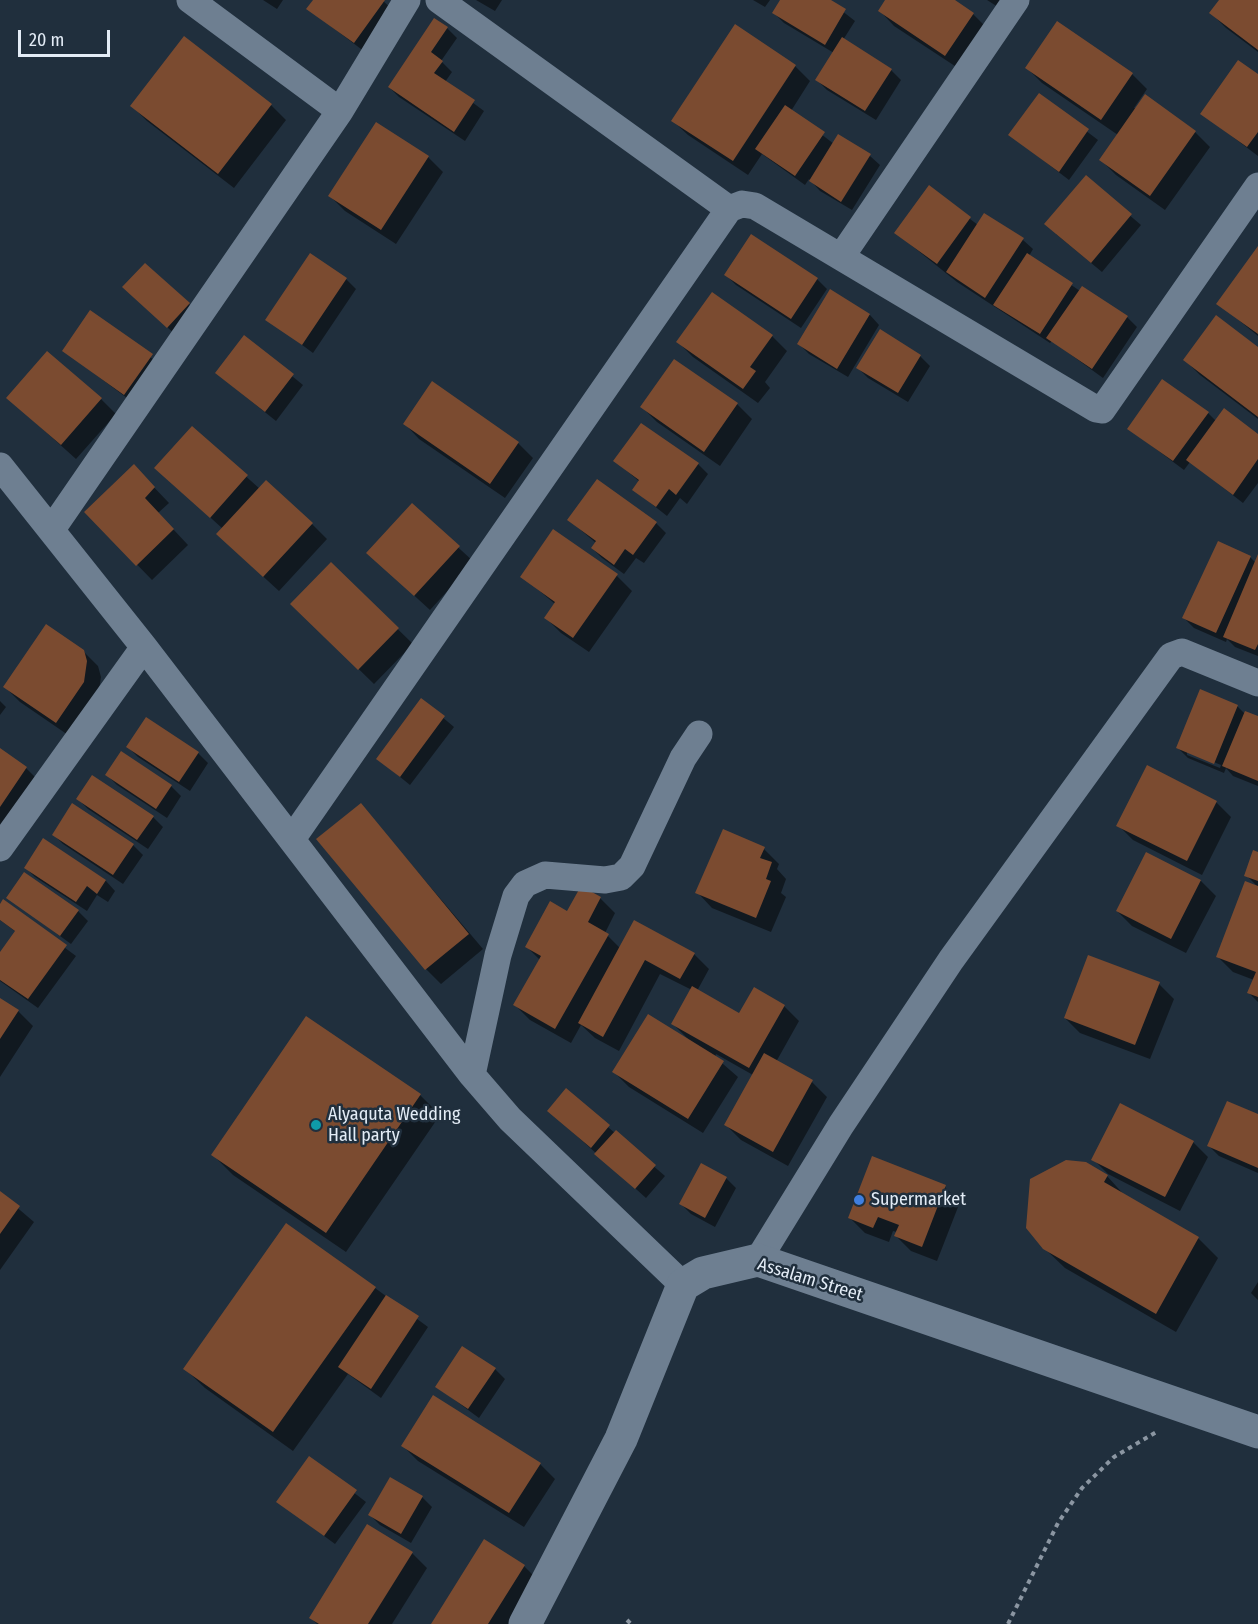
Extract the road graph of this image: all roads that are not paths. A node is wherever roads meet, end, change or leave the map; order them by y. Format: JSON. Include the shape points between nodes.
{"nodes":[{"id":1,"x":190,"y":0,"type":"edge"},
{"id":2,"x":407,"y":0,"type":"edge"},
{"id":3,"x":439,"y":0,"type":"edge"},
{"id":4,"x":1016,"y":0,"type":"edge"},
{"id":5,"x":340,"y":111,"type":"junction"},
{"id":6,"x":1258,"y":186,"type":"edge"},
{"id":7,"x":729,"y":209,"type":"junction"},
{"id":8,"x":1247,"y":223,"type":"edge"},
{"id":9,"x":841,"y":257,"type":"junction"},
{"id":10,"x":0,"y":466,"type":"edge"},
{"id":11,"x":52,"y":529,"type":"junction"},
{"id":12,"x":144,"y":647,"type":"junction"},
{"id":13,"x":1258,"y":683,"type":"edge"},
{"id":14,"x":699,"y":734,"type":"dead end"},
{"id":15,"x":292,"y":839,"type":"junction"},
{"id":16,"x":0,"y":848,"type":"edge"},
{"id":17,"x":472,"y":1075,"type":"junction"},
{"id":18,"x":758,"y":1260,"type":"junction"},
{"id":19,"x":683,"y":1285,"type":"junction"},
{"id":20,"x":1258,"y":1432,"type":"edge"},
{"id":21,"x":525,"y":1624,"type":"edge"}],
"edges":[{"from":1,"to":5,"type":"street"},
{"from":2,"to":5,"type":"street"},
{"from":3,"to":7,"type":"street"},
{"from":4,"to":9,"type":"street"},
{"from":5,"to":11,"type":"street"},
{"from":6,"to":8,"type":"street"},
{"from":7,"to":9,"type":"street","via":[[742,204],[755,206]]},
{"from":7,"to":15,"type":"street"},
{"from":8,"to":9,"type":"street","via":[[1102,410]]},
{"from":10,"to":11,"type":"street"},
{"from":11,"to":12,"type":"street"},
{"from":12,"to":15,"type":"street"},
{"from":12,"to":16,"type":"street"},
{"from":13,"to":18,"type":"street","via":[[1182,652],[1171,656],[951,960]]},
{"from":14,"to":17,"type":"street","via":[[683,758],[632,866],[621,877],[605,880],[545,875],[525,884],[516,896],[498,955]]},
{"from":15,"to":17,"type":"street"},
{"from":17,"to":19,"type":"street","via":[[510,1119]]},
{"from":18,"to":19,"type":"main road","name":"Assalam Street","via":[[703,1273]]},
{"from":18,"to":20,"type":"main road","name":"Assalam Street"},
{"from":19,"to":21,"type":"main road","via":[[621,1439]]}]}
